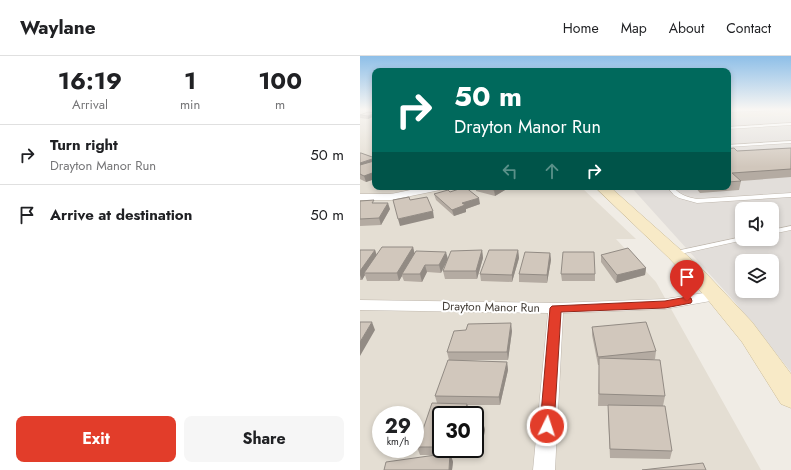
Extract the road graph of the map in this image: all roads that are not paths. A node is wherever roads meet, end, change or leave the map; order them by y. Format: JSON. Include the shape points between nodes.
{"nodes":[{"id":1,"x":791,"y":142,"type":"edge"},
{"id":2,"x":731,"y":146,"type":"edge"},
{"id":3,"x":425,"y":190,"type":"edge"},
{"id":4,"x":605,"y":190,"type":"edge"},
{"id":5,"x":673,"y":190,"type":"edge"},
{"id":6,"x":791,"y":195,"type":"edge"},
{"id":7,"x":360,"y":196,"type":"edge"},
{"id":8,"x":791,"y":228,"type":"edge"},
{"id":9,"x":779,"y":231,"type":"edge"},
{"id":10,"x":735,"y":240,"type":"edge"},
{"id":11,"x":676,"y":253,"type":"junction"},
{"id":12,"x":717,"y":296,"type":"junction"},
{"id":13,"x":360,"y":305,"type":"edge"},
{"id":14,"x":556,"y":308,"type":"junction"},
{"id":15,"x":791,"y":396,"type":"edge"},
{"id":16,"x":544,"y":470,"type":"edge"}],
"edges":[{"from":1,"to":2,"type":"lane"},
{"from":3,"to":7,"type":"street","via":[[391,197]]},
{"from":4,"to":11,"type":"street"},
{"from":5,"to":6,"type":"lane","via":[[681,197],[697,201]]},
{"from":8,"to":9,"type":"lane"},
{"from":10,"to":11,"type":"lane"},
{"from":11,"to":12,"type":"street"},
{"from":12,"to":14,"type":"street","name":"Drayton Manor Run","via":[[665,304]]},
{"from":12,"to":15,"type":"street","via":[[745,329]]},
{"from":13,"to":14,"type":"street","name":"Drayton Manor Run"},
{"from":14,"to":16,"type":"street"}]}
